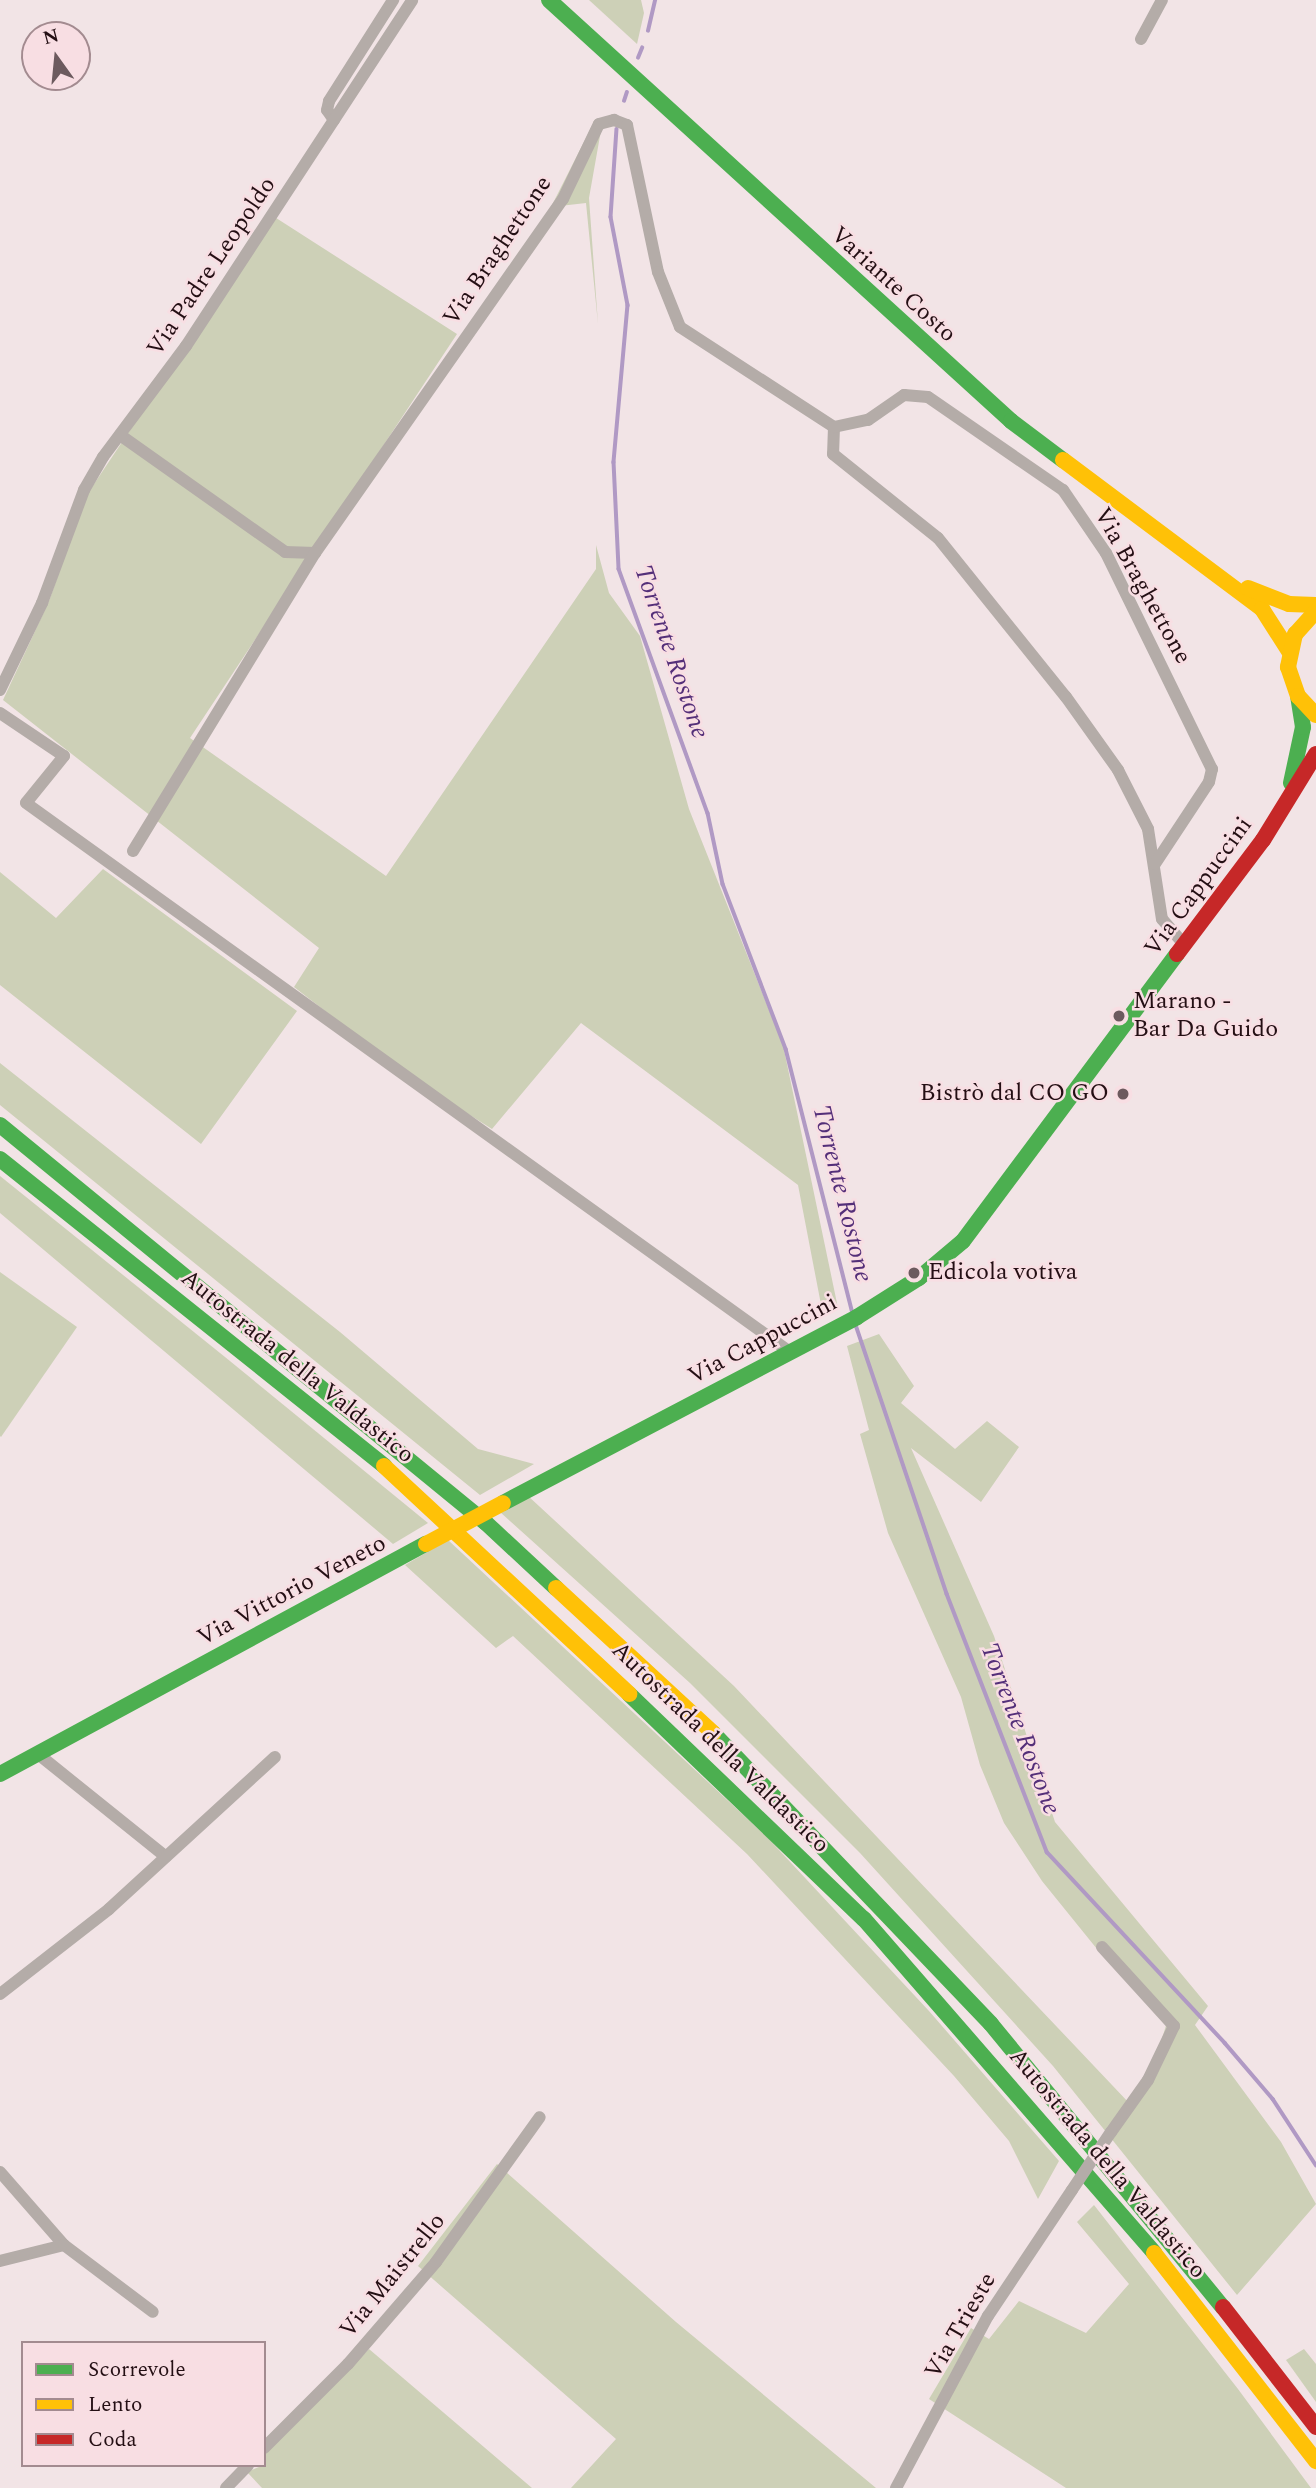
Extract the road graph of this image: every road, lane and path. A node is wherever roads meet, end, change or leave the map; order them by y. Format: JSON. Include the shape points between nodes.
{"nodes":[{"id":1,"x":393,"y":0,"type":"edge"},
{"id":2,"x":412,"y":0,"type":"edge"},
{"id":3,"x":549,"y":0,"type":"edge"},
{"id":4,"x":1162,"y":0,"type":"edge"},
{"id":5,"x":1141,"y":38,"type":"dead end"},
{"id":6,"x":334,"y":120,"type":"junction"},
{"id":7,"x":834,"y":427,"type":"junction"},
{"id":8,"x":120,"y":435,"type":"junction"},
{"id":9,"x":315,"y":553,"type":"junction"},
{"id":10,"x":1228,"y":579,"type":"junction"},
{"id":11,"x":1316,"y":605,"type":"edge"},
{"id":12,"x":1316,"y":611,"type":"edge"},
{"id":13,"x":1289,"y":651,"type":"junction"},
{"id":14,"x":0,"y":690,"type":"edge"},
{"id":15,"x":1298,"y":696,"type":"junction"},
{"id":16,"x":0,"y":713,"type":"edge"},
{"id":17,"x":1316,"y":715,"type":"edge"},
{"id":18,"x":1316,"y":754,"type":"edge"},
{"id":19,"x":1288,"y":796,"type":"junction"},
{"id":20,"x":133,"y":851,"type":"dead end"},
{"id":21,"x":1155,"y":864,"type":"junction"},
{"id":22,"x":1185,"y":945,"type":"junction"},
{"id":23,"x":0,"y":1125,"type":"edge"},
{"id":24,"x":0,"y":1159,"type":"edge"},
{"id":25,"x":790,"y":1352,"type":"junction"},
{"id":26,"x":606,"y":1448,"type":"joint"},
{"id":27,"x":38,"y":1754,"type":"junction"},
{"id":28,"x":275,"y":1757,"type":"dead end"},
{"id":29,"x":0,"y":1774,"type":"edge"},
{"id":30,"x":166,"y":1857,"type":"junction"},
{"id":31,"x":1102,"y":1947,"type":"dead end"},
{"id":32,"x":0,"y":1994,"type":"edge"},
{"id":33,"x":540,"y":2118,"type":"dead end"},
{"id":34,"x":0,"y":2172,"type":"edge"},
{"id":35,"x":64,"y":2245,"type":"junction"},
{"id":36,"x":0,"y":2261,"type":"edge"},
{"id":37,"x":153,"y":2312,"type":"dead end"},
{"id":38,"x":1316,"y":2427,"type":"edge"},
{"id":39,"x":266,"y":2446,"type":"edge"},
{"id":40,"x":1316,"y":2461,"type":"edge"},
{"id":41,"x":246,"y":2467,"type":"edge"},
{"id":42,"x":226,"y":2488,"type":"edge"},
{"id":43,"x":896,"y":2488,"type":"edge"}],
"edges":[{"from":1,"to":6,"type":"street","name":"Via Padre Leopoldo","via":[[329,101],[327,110]]},
{"from":2,"to":6,"type":"street","name":"Via Padre Leopoldo"},
{"from":3,"to":10,"type":"main road","name":"Variante Costo","via":[[1010,421]]},
{"from":4,"to":5,"type":"street"},
{"from":6,"to":8,"type":"street","name":"Via Padre Leopoldo","via":[[186,346]]},
{"from":7,"to":9,"type":"street","name":"Via Braghettone","via":[[680,327],[658,272],[634,145],[627,125],[614,120],[599,124],[563,199]]},
{"from":7,"to":21,"type":"street","via":[[833,454],[938,538],[1066,697],[1138,805]]},
{"from":7,"to":21,"type":"street","name":"Via Braghettone","via":[[852,427],[916,392],[1063,490],[1106,553],[1212,769],[1209,782]]},
{"from":8,"to":9,"type":"street","via":[[285,552]]},
{"from":8,"to":14,"type":"street","via":[[84,490],[43,603]]},
{"from":9,"to":20,"type":"street","name":"Via Braghettone"},
{"from":10,"to":11,"type":"main road","via":[[1289,604]]},
{"from":10,"to":13,"type":"main road","via":[[1262,608]]},
{"from":12,"to":13,"type":"main road","via":[[1295,634]]},
{"from":13,"to":15,"type":"main road","name":"Via Cappuccini"},
{"from":15,"to":17,"type":"main road"},
{"from":15,"to":19,"type":"main road","name":"Via Cappuccini","via":[[1303,727]]},
{"from":16,"to":25,"type":"street","via":[[64,756],[26,803]]},
{"from":18,"to":19,"type":"main road","name":"Via Cappuccini"},
{"from":19,"to":22,"type":"main road","name":"Via Cappuccini","via":[[1263,841]]},
{"from":21,"to":22,"type":"street","via":[[1162,919]]},
{"from":22,"to":25,"type":"main road","name":"Via Cappuccini","via":[[963,1241],[919,1278]]},
{"from":23,"to":38,"type":"main road","name":"Autostrada della Valdastico","via":[[486,1523],[731,1750],[991,2024],[1152,2215]]},
{"from":24,"to":40,"type":"main road","name":"Autostrada della Valdastico","via":[[424,1498],[864,1919],[1154,2253]]},
{"from":25,"to":26,"type":"main road","name":"Via Cappuccini"},
{"from":26,"to":27,"type":"main road","name":"Via Vittorio Veneto","bridge":true},
{"from":27,"to":29,"type":"main road","name":"Via Vittorio Veneto"},
{"from":27,"to":30,"type":"street"},
{"from":28,"to":30,"type":"street"},
{"from":30,"to":32,"type":"street"},
{"from":31,"to":43,"type":"street","name":"Via Trieste","bridge":true,"via":[[1174,2026],[1165,2053],[988,2316]]},
{"from":33,"to":39,"type":"street","name":"Via Maistrello","via":[[436,2262],[348,2364]]},
{"from":34,"to":35,"type":"street"},
{"from":35,"to":36,"type":"street"},
{"from":35,"to":37,"type":"street"},
{"from":41,"to":42,"type":"street"}]}
